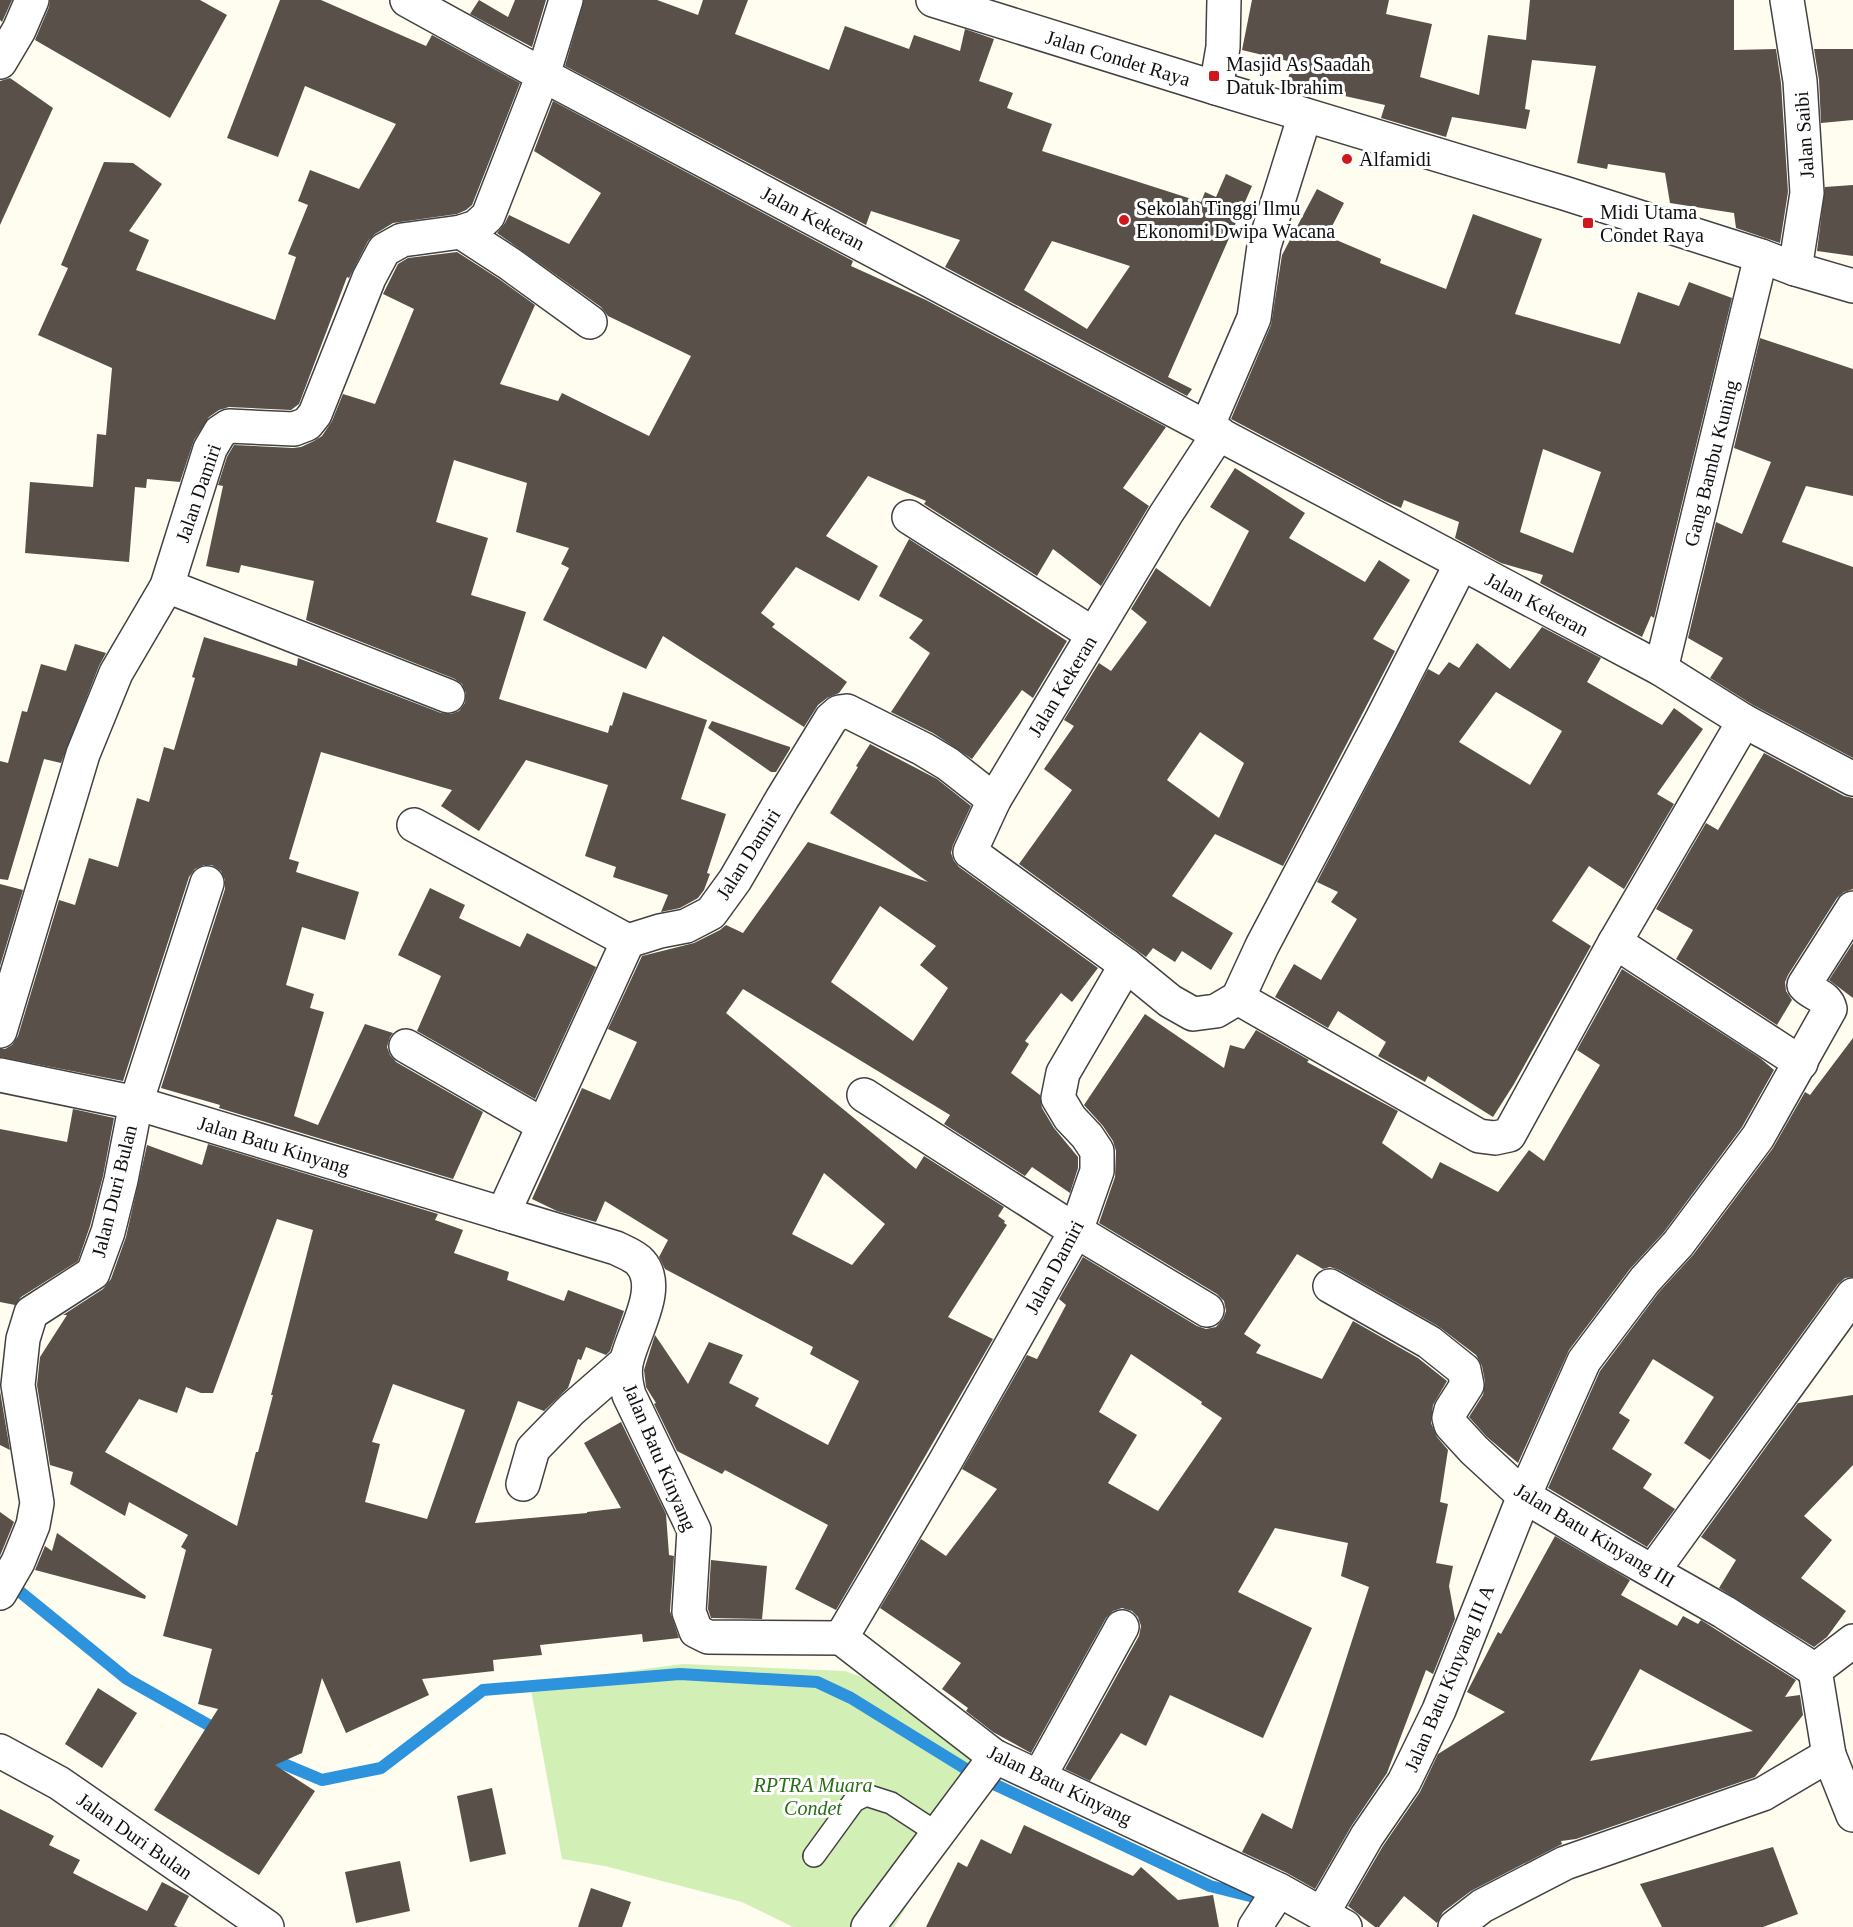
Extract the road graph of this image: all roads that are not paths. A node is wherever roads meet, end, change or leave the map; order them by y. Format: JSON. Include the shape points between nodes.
{"nodes":[{"id":1,"x":32,"y":0,"type":"edge"},
{"id":2,"x":407,"y":0,"type":"edge"},
{"id":3,"x":566,"y":0,"type":"edge"},
{"id":4,"x":933,"y":0,"type":"edge"},
{"id":5,"x":1224,"y":0,"type":"edge"},
{"id":6,"x":1787,"y":0,"type":"edge"},
{"id":7,"x":0,"y":62,"type":"edge"},
{"id":8,"x":543,"y":75,"type":"junction"},
{"id":9,"x":1216,"y":88,"type":"junction"},
{"id":10,"x":1305,"y":115,"type":"junction"},
{"id":11,"x":461,"y":232,"type":"junction"},
{"id":12,"x":1761,"y":256,"type":"junction"},
{"id":13,"x":1795,"y":269,"type":"junction"},
{"id":14,"x":1853,"y":286,"type":"edge"},
{"id":15,"x":590,"y":322,"type":"dead end"},
{"id":16,"x":1213,"y":430,"type":"junction"},
{"id":17,"x":909,"y":518,"type":"dead end"},
{"id":18,"x":1461,"y":564,"type":"junction"},
{"id":19,"x":167,"y":586,"type":"junction"},
{"id":20,"x":1093,"y":634,"type":"junction"},
{"id":21,"x":1661,"y":669,"type":"junction"},
{"id":22,"x":448,"y":696,"type":"dead end"},
{"id":23,"x":1744,"y":721,"type":"junction"},
{"id":24,"x":1853,"y":779,"type":"edge"},
{"id":25,"x":994,"y":800,"type":"junction"},
{"id":26,"x":414,"y":825,"type":"dead end"},
{"id":27,"x":207,"y":884,"type":"dead end"},
{"id":28,"x":1853,"y":908,"type":"edge"},
{"id":29,"x":628,"y":941,"type":"junction"},
{"id":30,"x":1615,"y":942,"type":"junction"},
{"id":31,"x":1126,"y":965,"type":"junction"},
{"id":32,"x":1238,"y":998,"type":"junction"},
{"id":33,"x":0,"y":1031,"type":"edge"},
{"id":34,"x":406,"y":1046,"type":"dead end"},
{"id":35,"x":1801,"y":1063,"type":"junction"},
{"id":36,"x":0,"y":1075,"type":"edge"},
{"id":37,"x":864,"y":1095,"type":"dead end"},
{"id":38,"x":136,"y":1103,"type":"junction"},
{"id":39,"x":543,"y":1125,"type":"junction"},
{"id":40,"x":503,"y":1214,"type":"junction"},
{"id":41,"x":1076,"y":1231,"type":"junction"},
{"id":42,"x":1330,"y":1286,"type":"dead end"},
{"id":43,"x":1853,"y":1295,"type":"edge"},
{"id":44,"x":1207,"y":1310,"type":"dead end"},
{"id":45,"x":626,"y":1362,"type":"junction"},
{"id":46,"x":523,"y":1484,"type":"dead end"},
{"id":47,"x":1524,"y":1496,"type":"junction"},
{"id":48,"x":1653,"y":1571,"type":"junction"},
{"id":49,"x":7,"y":1580,"type":"edge"},
{"id":50,"x":1122,"y":1627,"type":"dead end"},
{"id":51,"x":841,"y":1638,"type":"junction"},
{"id":52,"x":1853,"y":1641,"type":"edge"},
{"id":53,"x":1815,"y":1670,"type":"junction"},
{"id":54,"x":0,"y":1751,"type":"edge"},
{"id":55,"x":1829,"y":1755,"type":"junction"},
{"id":56,"x":993,"y":1759,"type":"junction"},
{"id":57,"x":1039,"y":1776,"type":"junction"},
{"id":58,"x":1853,"y":1815,"type":"edge"},
{"id":59,"x":937,"y":1833,"type":"junction"},
{"id":60,"x":814,"y":1856,"type":"dead end"},
{"id":61,"x":1268,"y":1907,"type":"edge"},
{"id":62,"x":1333,"y":1920,"type":"edge"},
{"id":63,"x":267,"y":1927,"type":"edge"},
{"id":64,"x":868,"y":1927,"type":"edge"},
{"id":65,"x":1455,"y":1927,"type":"edge"}],
"edges":[{"from":1,"to":7,"type":"street"},
{"from":2,"to":8,"type":"street","name":"Jalan Kekeran"},
{"from":3,"to":8,"type":"street","name":"Jalan Damiri"},
{"from":4,"to":9,"type":"street","name":"Jalan Condet Raya"},
{"from":5,"to":9,"type":"street"},
{"from":6,"to":13,"type":"street","name":"Jalan Saibi","via":[[1800,81],[1807,193]]},
{"from":8,"to":11,"type":"street","name":"Jalan Damiri","via":[[488,216],[476,227]]},
{"from":8,"to":16,"type":"street","name":"Jalan Kekeran"},
{"from":9,"to":10,"type":"street","name":"Jalan Condet Raya"},
{"from":10,"to":12,"type":"street","name":"Jalan Condet Raya"},
{"from":10,"to":16,"type":"street","via":[[1264,246],[1254,318]]},
{"from":11,"to":15,"type":"street"},
{"from":11,"to":19,"type":"street","name":"Jalan Damiri","via":[[402,240],[384,250],[315,414],[307,424],[294,429],[230,426],[220,432],[210,449]]},
{"from":12,"to":13,"type":"street","name":"Jalan Condet Raya"},
{"from":12,"to":21,"type":"street","name":"Gang Bambu Kuning"},
{"from":13,"to":14,"type":"street","name":"Jalan Condet Raya"},
{"from":16,"to":18,"type":"street","name":"Jalan Kekeran"},
{"from":16,"to":20,"type":"street","name":"Jalan Kekeran"},
{"from":17,"to":20,"type":"street"},
{"from":18,"to":21,"type":"street","name":"Jalan Kekeran"},
{"from":18,"to":32,"type":"street"},
{"from":19,"to":22,"type":"street"},
{"from":19,"to":33,"type":"street","name":"Jalan Damiri","via":[[116,673],[83,754]]},
{"from":20,"to":25,"type":"street","name":"Jalan Kekeran"},
{"from":21,"to":23,"type":"street","name":"Jalan Kekeran"},
{"from":23,"to":24,"type":"street","name":"Jalan Kekeran"},
{"from":23,"to":30,"type":"street"},
{"from":25,"to":29,"type":"street","name":"Jalan Damiri","via":[[923,749],[847,711],[839,712],[711,913],[686,926]]},
{"from":25,"to":31,"type":"street","name":"Jalan Kekeran","via":[[970,852]]},
{"from":26,"to":29,"type":"street"},
{"from":27,"to":38,"type":"street","name":"Jalan Duri Bulan"},
{"from":28,"to":35,"type":"street","name":"Jalan Batu Kinyang III A","via":[[1804,986],[1826,999],[1830,1009]]},
{"from":29,"to":39,"type":"street"},
{"from":30,"to":32,"type":"street","via":[[1509,1135],[1495,1138],[1479,1136],[1460,1126]]},
{"from":30,"to":35,"type":"street"},
{"from":31,"to":32,"type":"street","via":[[1192,1014],[1216,1011]]},
{"from":31,"to":41,"type":"street","name":"Jalan Damiri","via":[[1063,1073],[1058,1098],[1097,1151],[1098,1171]]},
{"from":34,"to":39,"type":"street"},
{"from":35,"to":47,"type":"street","name":"Jalan Batu Kinyang III A","via":[[1758,1137],[1584,1361]]},
{"from":36,"to":38,"type":"street","name":"Jalan Batu Kinyang"},
{"from":37,"to":41,"type":"street"},
{"from":38,"to":40,"type":"street","name":"Jalan Batu Kinyang"},
{"from":38,"to":49,"type":"street","name":"Jalan Duri Bulan","via":[[108,1232],[93,1273],[31,1313],[23,1339],[18,1385],[37,1503],[33,1525]]},
{"from":39,"to":40,"type":"street"},
{"from":40,"to":45,"type":"street","name":"Jalan Batu Kinyang","via":[[616,1248],[640,1262],[649,1276],[649,1294]]},
{"from":41,"to":44,"type":"street"},
{"from":41,"to":51,"type":"street","name":"Jalan Damiri"},
{"from":42,"to":47,"type":"street","name":"Jalan Batu Kinyang III","via":[[1429,1342],[1464,1370],[1467,1385],[1451,1410],[1451,1425]]},
{"from":43,"to":48,"type":"street"},
{"from":45,"to":46,"type":"street","via":[[533,1449]]},
{"from":45,"to":51,"type":"street","name":"Jalan Batu Kinyang","via":[[629,1395],[694,1530],[689,1612],[696,1631],[708,1637]]},
{"from":47,"to":48,"type":"street","name":"Jalan Batu Kinyang III"},
{"from":47,"to":62,"type":"street","name":"Jalan Batu Kinyang III A","via":[[1440,1710],[1404,1782],[1367,1836]]},
{"from":48,"to":53,"type":"street","name":"Jalan Batu Kinyang III"},
{"from":50,"to":57,"type":"street"},
{"from":51,"to":56,"type":"street","name":"Jalan Batu Kinyang"},
{"from":52,"to":53,"type":"street"},
{"from":53,"to":55,"type":"street"},
{"from":54,"to":63,"type":"street","name":"Jalan Duri Bulan","via":[[59,1783]]},
{"from":55,"to":58,"type":"street"},
{"from":55,"to":65,"type":"street","via":[[1763,1794],[1565,1863],[1482,1906]]},
{"from":56,"to":57,"type":"street","name":"Jalan Batu Kinyang"},
{"from":56,"to":59,"type":"street"},
{"from":57,"to":61,"type":"street","name":"Jalan Batu Kinyang"},
{"from":59,"to":60,"type":"lane","via":[[891,1803],[866,1795],[854,1801]]},
{"from":59,"to":64,"type":"street"},
{"from":61,"to":62,"type":"street","name":"Jalan Batu Kinyang"}]}
